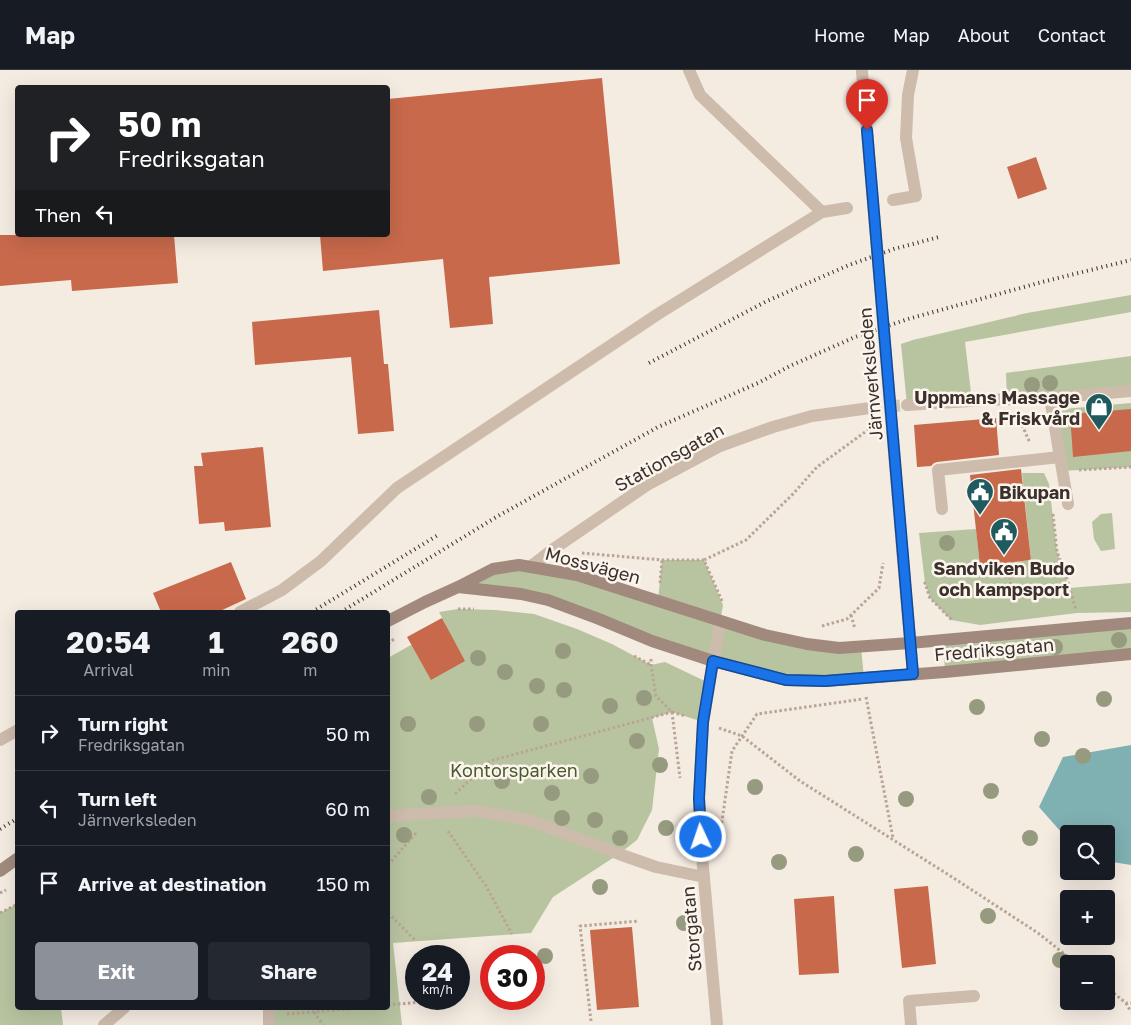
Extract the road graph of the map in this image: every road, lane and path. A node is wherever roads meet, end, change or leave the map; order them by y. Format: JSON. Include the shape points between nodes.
{"nodes":[{"id":1,"x":688,"y":70,"type":"edge"},
{"id":2,"x":913,"y":70,"type":"edge"},
{"id":3,"x":862,"y":71,"type":"edge"},
{"id":4,"x":893,"y":200,"type":"dead end"},
{"id":5,"x":846,"y":208,"type":"dead end"},
{"id":6,"x":822,"y":212,"type":"junction"},
{"id":7,"x":1131,"y":391,"type":"edge"},
{"id":8,"x":1050,"y":398,"type":"junction"},
{"id":9,"x":906,"y":405,"type":"tunnel mouth"},
{"id":10,"x":870,"y":408,"type":"tunnel mouth"},
{"id":11,"x":878,"y":423,"type":"dead end"},
{"id":12,"x":1060,"y":457,"type":"junction"},
{"id":13,"x":1131,"y":466,"type":"edge"},
{"id":14,"x":1062,"y":472,"type":"junction"},
{"id":15,"x":1068,"y":504,"type":"dead end"},
{"id":16,"x":942,"y":509,"type":"dead end"},
{"id":17,"x":662,"y":560,"type":"dead end"},
{"id":18,"x":704,"y":560,"type":"junction"},
{"id":19,"x":883,"y":562,"type":"dead end"},
{"id":20,"x":530,"y":567,"type":"junction"},
{"id":21,"x":1009,"y":572,"type":"dead end"},
{"id":22,"x":906,"y":586,"type":"junction"},
{"id":23,"x":458,"y":587,"type":"junction"},
{"id":24,"x":879,"y":588,"type":"junction"},
{"id":25,"x":1070,"y":588,"type":"dead end"},
{"id":26,"x":723,"y":604,"type":"dead end"},
{"id":27,"x":458,"y":609,"type":"dead end"},
{"id":28,"x":244,"y":610,"type":"edge"},
{"id":29,"x":477,"y":610,"type":"dead end"},
{"id":30,"x":851,"y":616,"type":"junction"},
{"id":31,"x":390,"y":620,"type":"edge"},
{"id":32,"x":720,"y":622,"type":"junction"},
{"id":33,"x":961,"y":622,"type":"dead end"},
{"id":34,"x":1131,"y":623,"type":"edge"},
{"id":35,"x":820,"y":626,"type":"dead end"},
{"id":36,"x":857,"y":635,"type":"dead end"},
{"id":37,"x":395,"y":639,"type":"dead end"},
{"id":38,"x":390,"y":643,"type":"edge"},
{"id":39,"x":910,"y":643,"type":"junction"},
{"id":40,"x":628,"y":652,"type":"dead end"},
{"id":41,"x":1131,"y":654,"type":"edge"},
{"id":42,"x":713,"y":661,"type":"junction"},
{"id":43,"x":651,"y":665,"type":"dead end"},
{"id":44,"x":913,"y":674,"type":"junction"},
{"id":45,"x":703,"y":722,"type":"junction"},
{"id":46,"x":15,"y":732,"type":"edge"},
{"id":47,"x":742,"y":736,"type":"junction"},
{"id":48,"x":0,"y":740,"type":"edge"},
{"id":49,"x":434,"y":813,"type":"junction"},
{"id":50,"x":390,"y":816,"type":"edge"},
{"id":51,"x":720,"y":830,"type":"dead end"},
{"id":52,"x":893,"y":839,"type":"junction"},
{"id":53,"x":15,"y":860,"type":"edge"},
{"id":54,"x":390,"y":863,"type":"edge"},
{"id":55,"x":0,"y":870,"type":"edge"},
{"id":56,"x":704,"y":877,"type":"junction"},
{"id":57,"x":15,"y":906,"type":"edge"},
{"id":58,"x":0,"y":913,"type":"edge"},
{"id":59,"x":390,"y":916,"type":"edge"},
{"id":60,"x":639,"y":921,"type":"dead end"},
{"id":61,"x":512,"y":934,"type":"dead end"},
{"id":62,"x":416,"y":941,"type":"dead end"},
{"id":63,"x":1066,"y":955,"type":"edge"},
{"id":64,"x":1115,"y":994,"type":"edge"},
{"id":65,"x":974,"y":996,"type":"dead end"},
{"id":66,"x":405,"y":1003,"type":"edge"},
{"id":67,"x":1126,"y":1003,"type":"junction"},
{"id":68,"x":1131,"y":1003,"type":"edge"},
{"id":69,"x":390,"y":1005,"type":"edge"},
{"id":70,"x":122,"y":1010,"type":"edge"},
{"id":71,"x":338,"y":1010,"type":"edge"},
{"id":72,"x":314,"y":1012,"type":"junction"},
{"id":73,"x":1131,"y":1012,"type":"edge"},
{"id":74,"x":269,"y":1016,"type":"edge"},
{"id":75,"x":591,"y":1021,"type":"dead end"},
{"id":76,"x":104,"y":1025,"type":"edge"},
{"id":77,"x":323,"y":1025,"type":"edge"},
{"id":78,"x":718,"y":1025,"type":"edge"},
{"id":79,"x":911,"y":1025,"type":"edge"}],
"edges":[{"from":1,"to":6,"type":"street","via":[[700,95]]},
{"from":2,"to":4,"type":"street","via":[[906,138],[916,196]]},
{"from":3,"to":22,"type":"street","name":"Järnverksleden","bridge":true},
{"from":5,"to":6,"type":"street"},
{"from":6,"to":28,"type":"street","via":[[658,314],[397,488],[321,561],[282,590]]},
{"from":7,"to":8,"type":"street"},
{"from":8,"to":9,"type":"street"},
{"from":8,"to":12,"type":"street"},
{"from":10,"to":20,"type":"street","name":"Stationsgatan","via":[[812,416],[720,446],[647,485]]},
{"from":11,"to":18,"type":"path","via":[[817,467],[746,540]]},
{"from":12,"to":14,"type":"street"},
{"from":12,"to":16,"type":"street","via":[[938,470]]},
{"from":13,"to":14,"type":"path"},
{"from":14,"to":15,"type":"street"},
{"from":17,"to":18,"type":"path"},
{"from":18,"to":26,"type":"path"},
{"from":19,"to":24,"type":"path"},
{"from":20,"to":23,"type":"street","name":"Mossvägen","via":[[519,565],[493,569]]},
{"from":20,"to":32,"type":"street","name":"Mossvägen","via":[[577,575]]},
{"from":21,"to":25,"type":"path","via":[[1012,593]]},
{"from":22,"to":24,"type":"path"},
{"from":22,"to":33,"type":"path","via":[[925,584],[930,598],[951,620]]},
{"from":22,"to":39,"type":"street","name":"Järnverksleden"},
{"from":23,"to":31,"type":"street","name":"Mossvägen"},
{"from":23,"to":42,"type":"street","via":[[548,600]]},
{"from":24,"to":30,"type":"path"},
{"from":27,"to":29,"type":"path"},
{"from":30,"to":35,"type":"path","via":[[847,620]]},
{"from":30,"to":36,"type":"path"},
{"from":32,"to":39,"type":"street","name":"Fredriksgatan","via":[[765,635],[839,648]]},
{"from":32,"to":42,"type":"street","name":"Storgatan"},
{"from":34,"to":39,"type":"street","name":"Fredriksgatan"},
{"from":37,"to":38,"type":"path"},
{"from":39,"to":44,"type":"street","name":"Järnverksleden"},
{"from":40,"to":43,"type":"path"},
{"from":41,"to":44,"type":"street","name":"Fredriksgatan"},
{"from":42,"to":44,"type":"street","name":"Fredriksgatan","via":[[786,680],[825,681]]},
{"from":42,"to":45,"type":"street","name":"Storgatan"},
{"from":45,"to":47,"type":"path"},
{"from":45,"to":49,"type":"path","via":[[672,712],[490,761]]},
{"from":45,"to":56,"type":"street","name":"Storgatan","via":[[699,798]]},
{"from":46,"to":48,"type":"street"},
{"from":47,"to":51,"type":"path","via":[[732,751]]},
{"from":47,"to":52,"type":"path","via":[[800,781]]},
{"from":47,"to":52,"type":"path","via":[[757,714],[866,698]]},
{"from":49,"to":50,"type":"street"},
{"from":49,"to":54,"type":"path"},
{"from":49,"to":56,"type":"street","via":[[478,811],[529,820],[656,867]]},
{"from":49,"to":61,"type":"path","via":[[486,886]]},
{"from":52,"to":63,"type":"path","via":[[1038,933]]},
{"from":53,"to":55,"type":"street"},
{"from":56,"to":78,"type":"street","name":"Storgatan"},
{"from":57,"to":58,"type":"path"},
{"from":59,"to":62,"type":"path"},
{"from":60,"to":75,"type":"path","via":[[580,926]]},
{"from":64,"to":67,"type":"path"},
{"from":65,"to":79,"type":"street","via":[[909,1001]]},
{"from":66,"to":69,"type":"path"},
{"from":67,"to":68,"type":"path"},
{"from":67,"to":73,"type":"path"},
{"from":70,"to":76,"type":"street"},
{"from":71,"to":72,"type":"path"},
{"from":72,"to":74,"type":"path"},
{"from":72,"to":77,"type":"path"}]}
